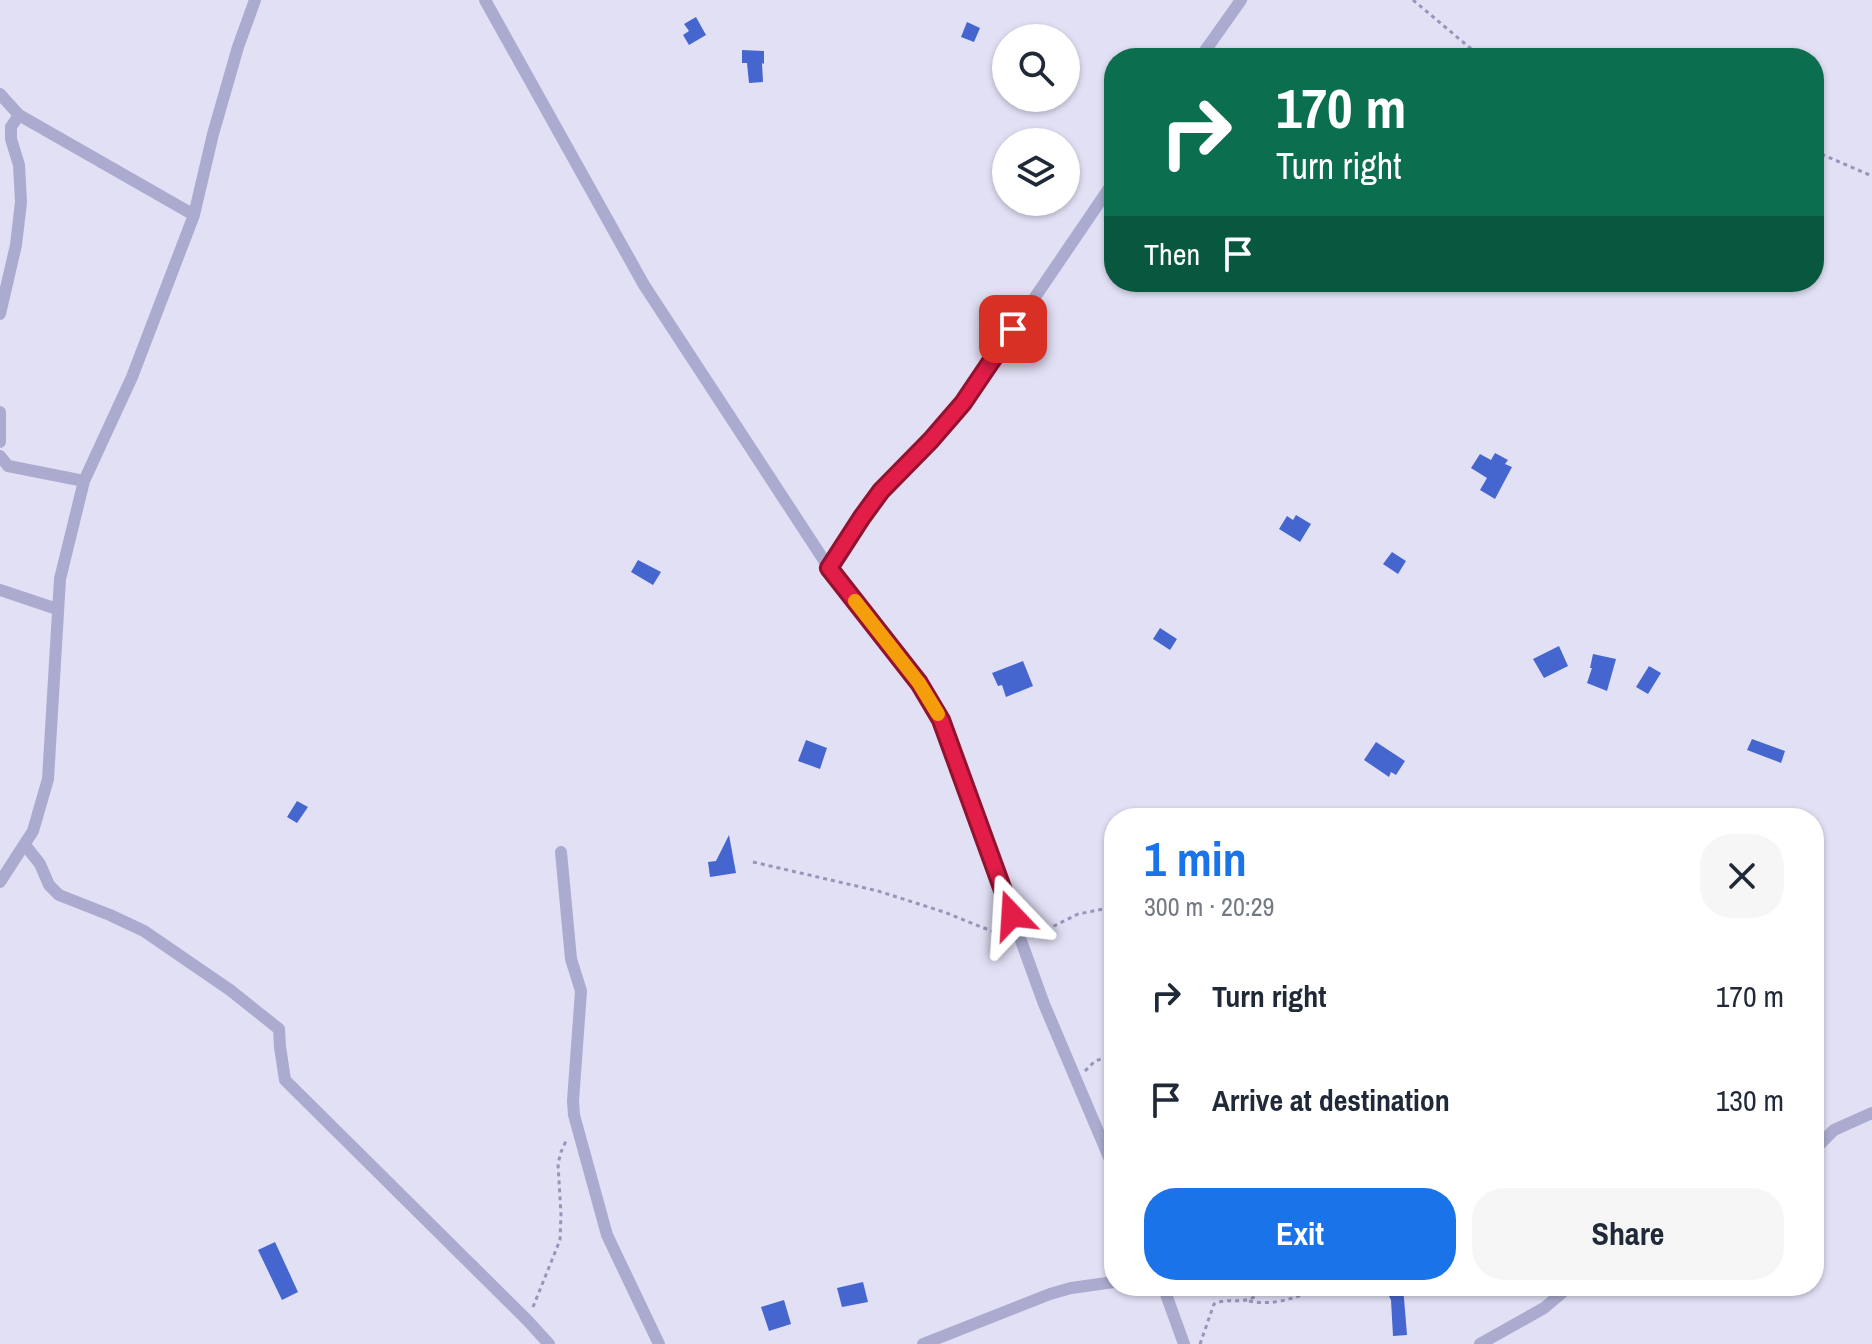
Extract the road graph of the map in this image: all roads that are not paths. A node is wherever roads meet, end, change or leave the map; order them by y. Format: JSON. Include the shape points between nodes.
{"nodes":[{"id":1,"x":255,"y":0,"type":"edge"},
{"id":2,"x":485,"y":0,"type":"edge"},
{"id":3,"x":1241,"y":0,"type":"edge"},
{"id":4,"x":1207,"y":48,"type":"edge"},
{"id":5,"x":0,"y":94,"type":"edge"},
{"id":6,"x":19,"y":115,"type":"junction"},
{"id":7,"x":1104,"y":196,"type":"edge"},
{"id":8,"x":194,"y":215,"type":"junction"},
{"id":9,"x":0,"y":314,"type":"edge"},
{"id":10,"x":0,"y":412,"type":"edge"},
{"id":11,"x":0,"y":442,"type":"edge"},
{"id":12,"x":0,"y":456,"type":"edge"},
{"id":13,"x":84,"y":481,"type":"junction"},
{"id":14,"x":829,"y":568,"type":"junction"},
{"id":15,"x":0,"y":590,"type":"edge"},
{"id":16,"x":57,"y":609,"type":"junction"},
{"id":17,"x":25,"y":845,"type":"junction"},
{"id":18,"x":561,"y":852,"type":"dead end"},
{"id":19,"x":0,"y":882,"type":"edge"},
{"id":20,"x":1872,"y":1113,"type":"edge"},
{"id":21,"x":1824,"y":1140,"type":"edge"},
{"id":22,"x":1104,"y":1145,"type":"edge"},
{"id":23,"x":1104,"y":1283,"type":"edge"},
{"id":24,"x":1167,"y":1296,"type":"edge"},
{"id":25,"x":1558,"y":1296,"type":"edge"},
{"id":26,"x":549,"y":1344,"type":"edge"},
{"id":27,"x":659,"y":1344,"type":"edge"},
{"id":28,"x":923,"y":1344,"type":"edge"},
{"id":29,"x":1184,"y":1344,"type":"edge"},
{"id":30,"x":1480,"y":1344,"type":"edge"}],
"edges":[{"from":1,"to":8,"type":"street"},
{"from":2,"to":14,"type":"street","via":[[644,285]]},
{"from":3,"to":4,"type":"street"},
{"from":5,"to":6,"type":"street"},
{"from":6,"to":8,"type":"street"},
{"from":6,"to":9,"type":"street","via":[[11,139],[21,202]]},
{"from":7,"to":14,"type":"street","via":[[963,403],[881,491]]},
{"from":8,"to":13,"type":"street","via":[[132,377]]},
{"from":10,"to":11,"type":"street"},
{"from":12,"to":13,"type":"street","via":[[8,466]]},
{"from":13,"to":16,"type":"street"},
{"from":14,"to":22,"type":"street","via":[[919,683],[941,720],[1044,1004]]},
{"from":15,"to":16,"type":"street"},
{"from":16,"to":17,"type":"street","via":[[48,779]]},
{"from":17,"to":19,"type":"street"},
{"from":17,"to":26,"type":"street","via":[[59,895],[144,931],[279,1029],[285,1080]]},
{"from":18,"to":27,"type":"street","via":[[571,959],[581,991],[574,1115],[607,1235]]},
{"from":20,"to":21,"type":"street"},
{"from":23,"to":28,"type":"street","via":[[1050,1294]]},
{"from":24,"to":29,"type":"street"},
{"from":25,"to":30,"type":"street"}]}
